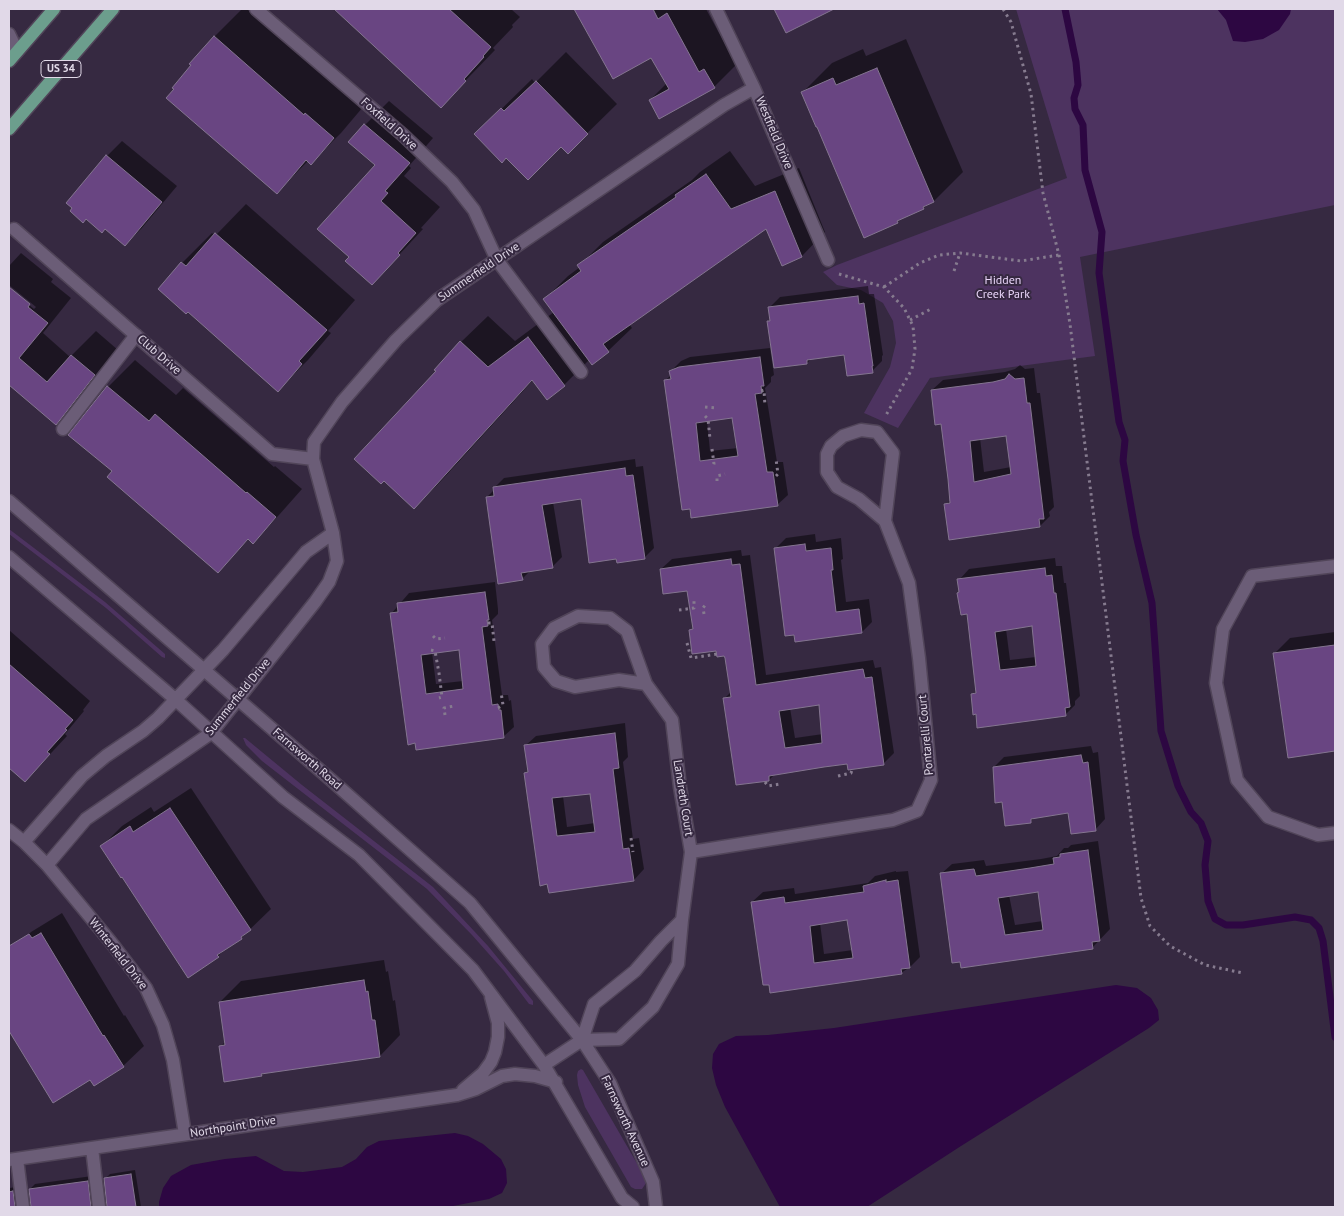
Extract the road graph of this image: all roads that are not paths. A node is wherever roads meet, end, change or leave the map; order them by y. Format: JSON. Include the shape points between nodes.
{"nodes":[{"id":1,"x":54,"y":9,"type":"edge"},
{"id":2,"x":113,"y":9,"type":"edge"},
{"id":3,"x":256,"y":9,"type":"edge"},
{"id":4,"x":716,"y":9,"type":"edge"},
{"id":5,"x":9,"y":34,"type":"edge"},
{"id":6,"x":13,"y":56,"type":"edge"},
{"id":7,"x":754,"y":88,"type":"junction"},
{"id":8,"x":9,"y":129,"type":"edge"},
{"id":9,"x":14,"y":228,"type":"dead end"},
{"id":10,"x":498,"y":260,"type":"junction"},
{"id":11,"x":828,"y":260,"type":"road end"},
{"id":12,"x":136,"y":335,"type":"junction"},
{"id":13,"x":581,"y":372,"type":"dead end"},
{"id":14,"x":63,"y":429,"type":"dead end"},
{"id":15,"x":313,"y":460,"type":"junction"},
{"id":16,"x":9,"y":501,"type":"edge"},
{"id":17,"x":886,"y":521,"type":"junction"},
{"id":18,"x":332,"y":533,"type":"junction"},
{"id":19,"x":9,"y":557,"type":"edge"},
{"id":20,"x":1335,"y":566,"type":"edge"},
{"id":21,"x":204,"y":670,"type":"junction"},
{"id":22,"x":646,"y":684,"type":"junction"},
{"id":23,"x":175,"y":699,"type":"junction"},
{"id":24,"x":238,"y":700,"type":"junction"},
{"id":25,"x":211,"y":733,"type":"junction"},
{"id":26,"x":9,"y":830,"type":"edge"},
{"id":27,"x":1335,"y":833,"type":"edge"},
{"id":28,"x":24,"y":842,"type":"junction"},
{"id":29,"x":692,"y":852,"type":"junction"},
{"id":30,"x":47,"y":866,"type":"junction"},
{"id":31,"x":682,"y":920,"type":"junction"},
{"id":32,"x":490,"y":990,"type":"junction"},
{"id":33,"x":582,"y":1040,"type":"junction"},
{"id":34,"x":544,"y":1065,"type":"junction"},
{"id":35,"x":556,"y":1082,"type":"junction"},
{"id":36,"x":456,"y":1095,"type":"junction"},
{"id":37,"x":185,"y":1134,"type":"junction"},
{"id":38,"x":92,"y":1148,"type":"junction"},
{"id":39,"x":13,"y":1160,"type":"edge"},
{"id":40,"x":23,"y":1207,"type":"edge"},
{"id":41,"x":99,"y":1207,"type":"edge"},
{"id":42,"x":633,"y":1207,"type":"edge"},
{"id":43,"x":656,"y":1207,"type":"edge"}],
"edges":[{"from":1,"to":6,"type":"main road"},
{"from":2,"to":8,"type":"main road","number":"US 34"},
{"from":3,"to":10,"type":"street","name":"Foxfield Drive","via":[[403,135],[452,182],[474,210]]},
{"from":4,"to":7,"type":"street","name":"Westfield Drive"},
{"from":5,"to":6,"type":"street"},
{"from":7,"to":10,"type":"street","name":"Summerfield Drive","via":[[724,105]]},
{"from":7,"to":11,"type":"street","name":"Westfield Drive"},
{"from":9,"to":12,"type":"street","name":"Club Drive"},
{"from":10,"to":13,"type":"street","name":"Foxfield Drive"},
{"from":10,"to":15,"type":"street","name":"Summerfield Drive","via":[[437,300],[396,340],[342,402],[314,442]]},
{"from":12,"to":14,"type":"street"},
{"from":12,"to":15,"type":"street","name":"Club Drive","via":[[272,454]]},
{"from":15,"to":18,"type":"street","name":"Summerfield Drive"},
{"from":16,"to":21,"type":"street","name":"Farnsworth Road"},
{"from":17,"to":17,"type":"street","name":"Pontarelli Court","via":[[893,453],[877,432],[861,430],[843,436],[827,454],[827,472],[837,487],[859,499]]},
{"from":17,"to":29,"type":"street","name":"Pontarelli Court","via":[[909,584],[919,658],[931,780],[917,811],[893,820]]},
{"from":18,"to":21,"type":"street","via":[[306,552]]},
{"from":18,"to":24,"type":"street","name":"Summerfield Drive","via":[[337,562],[329,582]]},
{"from":19,"to":23,"type":"street"},
{"from":20,"to":27,"type":"street","via":[[1252,576],[1223,629],[1216,683],[1237,780],[1268,817],[1318,835]]},
{"from":21,"to":23,"type":"street"},
{"from":21,"to":24,"type":"street","name":"Farnsworth Road"},
{"from":22,"to":22,"type":"street","name":"Landreth Court","via":[[626,631],[610,618],[578,616],[554,628],[542,644],[544,667],[556,681],[575,687],[619,680]]},
{"from":22,"to":29,"type":"street","name":"Landreth Court","via":[[672,720]]},
{"from":23,"to":25,"type":"street"},
{"from":23,"to":28,"type":"street","via":[[144,731],[82,776]]},
{"from":24,"to":25,"type":"street","name":"Summerfield Drive"},
{"from":24,"to":33,"type":"street","name":"Farnsworth Road","via":[[470,903]]},
{"from":25,"to":30,"type":"street","name":"Summerfield Drive","via":[[86,820]]},
{"from":25,"to":32,"type":"street","via":[[283,797],[359,855]]},
{"from":26,"to":28,"type":"street","name":"Winterfield Drive"},
{"from":28,"to":30,"type":"street","name":"Winterfield Drive"},
{"from":29,"to":31,"type":"street","name":"Landreth Court"},
{"from":30,"to":37,"type":"street","name":"Winterfield Drive","via":[[146,988],[163,1025],[173,1060]]},
{"from":31,"to":33,"type":"street","via":[[635,971],[594,1004]]},
{"from":31,"to":33,"type":"street","name":"Landreth Court","via":[[678,964],[653,1007],[619,1039]]},
{"from":32,"to":34,"type":"street"},
{"from":32,"to":36,"type":"street","via":[[498,1024],[495,1052],[483,1072]]},
{"from":33,"to":34,"type":"street"},
{"from":33,"to":43,"type":"street","name":"Farnsworth Avenue","via":[[610,1084],[653,1182]]},
{"from":34,"to":35,"type":"street"},
{"from":35,"to":36,"type":"street","name":"Northpoint Drive","via":[[514,1074]]},
{"from":35,"to":42,"type":"street","via":[[622,1198]]},
{"from":36,"to":37,"type":"street","name":"Northpoint Drive"},
{"from":37,"to":38,"type":"street","name":"Northpoint Drive"},
{"from":38,"to":39,"type":"street","name":"Northpoint Drive"},
{"from":38,"to":41,"type":"street"},
{"from":39,"to":40,"type":"street"}]}
